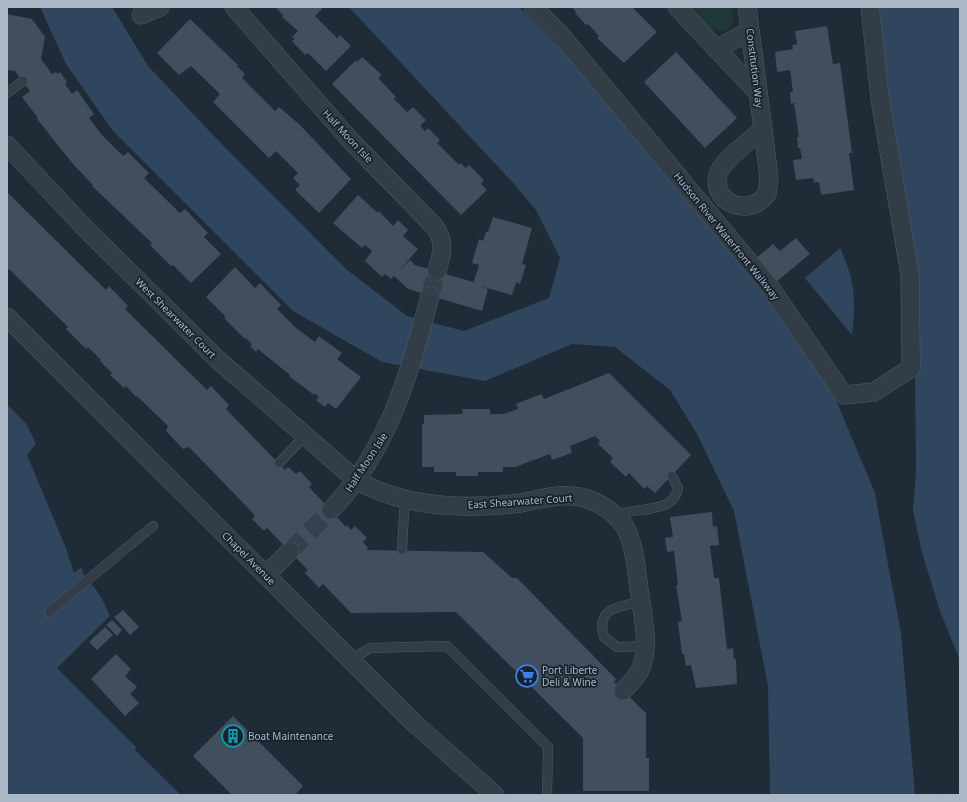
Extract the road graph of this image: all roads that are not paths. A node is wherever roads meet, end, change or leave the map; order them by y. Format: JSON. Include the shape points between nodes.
{"nodes":[{"id":1,"x":160,"y":7,"type":"edge"},
{"id":2,"x":234,"y":7,"type":"edge"},
{"id":3,"x":533,"y":7,"type":"edge"},
{"id":4,"x":677,"y":7,"type":"edge"},
{"id":5,"x":747,"y":7,"type":"edge"},
{"id":6,"x":870,"y":7,"type":"edge"},
{"id":7,"x":141,"y":15,"type":"dead end"},
{"id":8,"x":750,"y":31,"type":"junction"},
{"id":9,"x":716,"y":49,"type":"junction"},
{"id":10,"x":23,"y":81,"type":"dead end"},
{"id":11,"x":7,"y":93,"type":"edge"},
{"id":12,"x":758,"y":93,"type":"junction"},
{"id":13,"x":763,"y":129,"type":"dead end"},
{"id":14,"x":7,"y":145,"type":"edge"},
{"id":15,"x":437,"y":271,"type":"tunnel mouth"},
{"id":16,"x":428,"y":304,"type":"tunnel mouth"},
{"id":17,"x":7,"y":317,"type":"edge"},
{"id":18,"x":305,"y":436,"type":"junction"},
{"id":19,"x":278,"y":463,"type":"dead end"},
{"id":20,"x":672,"y":476,"type":"dead end"},
{"id":21,"x":356,"y":480,"type":"junction"},
{"id":22,"x":406,"y":500,"type":"junction"},
{"id":23,"x":331,"y":510,"type":"tunnel mouth"},
{"id":24,"x":615,"y":516,"type":"junction"},
{"id":25,"x":153,"y":526,"type":"dead end"},
{"id":26,"x":402,"y":550,"type":"dead end"},
{"id":27,"x":290,"y":551,"type":"tunnel mouth"},
{"id":28,"x":266,"y":575,"type":"junction"},
{"id":29,"x":641,"y":602,"type":"junction"},
{"id":30,"x":49,"y":612,"type":"dead end"},
{"id":31,"x":645,"y":646,"type":"junction"},
{"id":32,"x":351,"y":660,"type":"junction"},
{"id":33,"x":623,"y":691,"type":"dead end"},
{"id":34,"x":495,"y":795,"type":"edge"},
{"id":35,"x":547,"y":795,"type":"edge"}],
"edges":[{"from":1,"to":7,"type":"street"},
{"from":2,"to":15,"type":"street","name":"Half Moon Isle","via":[[352,142],[434,226],[443,240]]},
{"from":3,"to":6,"type":"street","name":"Hudson River Waterfront Walkway","via":[[560,34],[770,287],[844,395],[874,392],[911,368],[910,275],[881,106]]},
{"from":4,"to":9,"type":"street"},
{"from":5,"to":8,"type":"street","name":"Constitution Way"},
{"from":8,"to":9,"type":"street"},
{"from":8,"to":12,"type":"street","name":"Constitution Way"},
{"from":9,"to":12,"type":"street"},
{"from":10,"to":11,"type":"lane"},
{"from":12,"to":13,"type":"street","name":"Constitution Way"},
{"from":14,"to":18,"type":"street","name":"West Shearwater Court","via":[[78,222],[213,355]]},
{"from":16,"to":21,"type":"street","name":"Half Moon Isle","via":[[389,424],[382,440]]},
{"from":17,"to":28,"type":"street","name":"Chapel Avenue"},
{"from":18,"to":19,"type":"lane"},
{"from":18,"to":21,"type":"street","name":"West Shearwater Court"},
{"from":20,"to":24,"type":"lane","via":[[678,488],[672,503],[662,507],[627,511]]},
{"from":21,"to":22,"type":"street","name":"East Shearwater Court","via":[[380,492]]},
{"from":21,"to":23,"type":"street","name":"Half Moon Isle"},
{"from":22,"to":24,"type":"street","name":"East Shearwater Court","via":[[439,505],[489,505],[573,496],[592,500]]},
{"from":22,"to":26,"type":"lane"},
{"from":24,"to":29,"type":"street","name":"East Shearwater Court","via":[[624,526],[631,542]]},
{"from":25,"to":30,"type":"lane"},
{"from":27,"to":28,"type":"street"},
{"from":28,"to":32,"type":"street","name":"Chapel Avenue"},
{"from":29,"to":31,"type":"street","name":"East Shearwater Court"},
{"from":29,"to":31,"type":"lane","via":[[614,608],[604,617],[602,627],[604,637],[617,647]]},
{"from":31,"to":33,"type":"street","name":"East Shearwater Court","via":[[639,672]]},
{"from":32,"to":34,"type":"street","name":"Chapel Avenue","via":[[439,746]]},
{"from":32,"to":35,"type":"lane","via":[[370,648],[447,646],[548,747]]}]}
